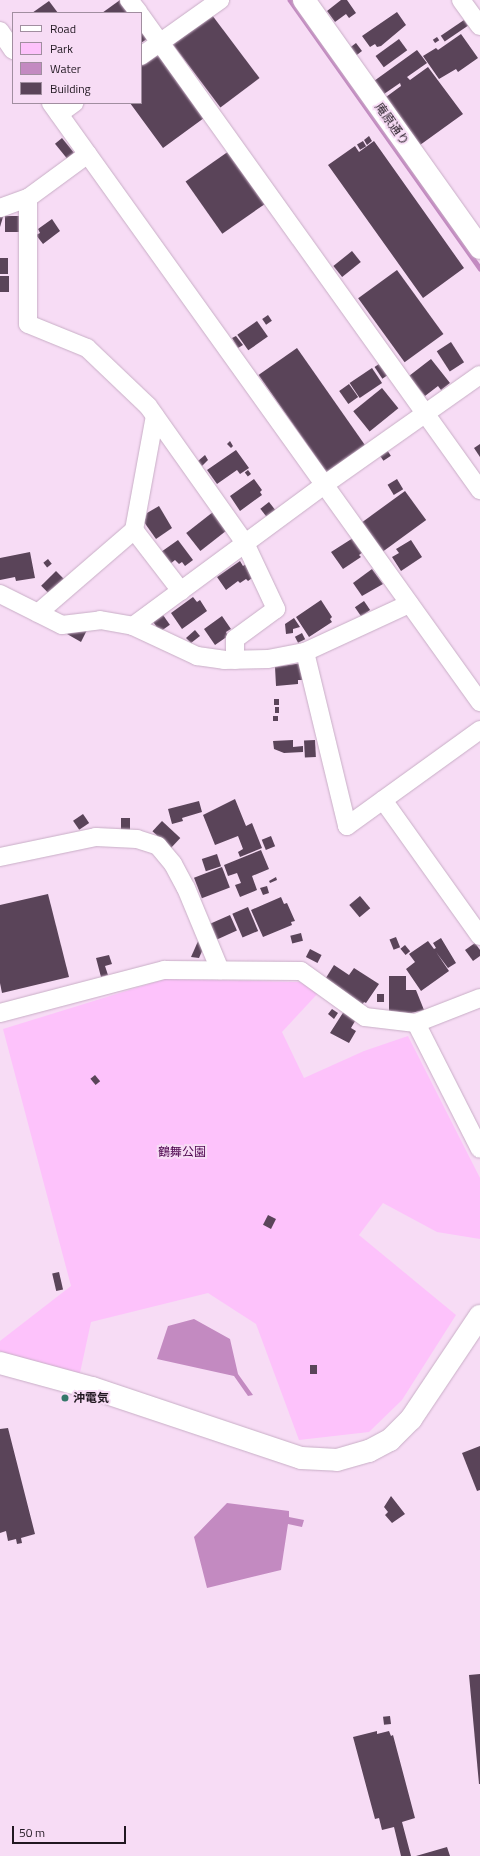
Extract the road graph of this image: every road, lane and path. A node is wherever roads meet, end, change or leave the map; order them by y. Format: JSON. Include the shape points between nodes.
{"nodes":[{"id":1,"x":129,"y":0,"type":"edge"},
{"id":2,"x":220,"y":0,"type":"edge"},
{"id":3,"x":304,"y":0,"type":"edge"},
{"id":4,"x":461,"y":0,"type":"edge"},
{"id":5,"x":138,"y":12,"type":"edge"},
{"id":6,"x":142,"y":17,"type":"edge"},
{"id":7,"x":480,"y":26,"type":"edge"},
{"id":8,"x":0,"y":31,"type":"edge"},
{"id":9,"x":160,"y":42,"type":"junction"},
{"id":10,"x":12,"y":49,"type":"edge"},
{"id":11,"x":142,"y":55,"type":"edge"},
{"id":12,"x":70,"y":104,"type":"edge"},
{"id":13,"x":55,"y":108,"type":"edge"},
{"id":14,"x":88,"y":154,"type":"junction"},
{"id":15,"x":28,"y":198,"type":"junction"},
{"id":16,"x":1,"y":207,"type":"edge"},
{"id":17,"x":480,"y":248,"type":"edge"},
{"id":18,"x":480,"y":375,"type":"edge"},
{"id":19,"x":425,"y":414,"type":"junction"},
{"id":20,"x":155,"y":416,"type":"junction"},
{"id":21,"x":324,"y":485,"type":"junction"},
{"id":22,"x":480,"y":490,"type":"edge"},
{"id":23,"x":134,"y":530,"type":"junction"},
{"id":24,"x":245,"y":544,"type":"junction"},
{"id":25,"x":181,"y":591,"type":"junction"},
{"id":26,"x":0,"y":594,"type":"edge"},
{"id":27,"x":409,"y":604,"type":"junction"},
{"id":28,"x":38,"y":613,"type":"junction"},
{"id":29,"x":133,"y":626,"type":"junction"},
{"id":30,"x":305,"y":652,"type":"junction"},
{"id":31,"x":235,"y":660,"type":"junction"},
{"id":32,"x":480,"y":702,"type":"edge"},
{"id":33,"x":480,"y":730,"type":"edge"},
{"id":34,"x":383,"y":800,"type":"junction"},
{"id":35,"x":0,"y":857,"type":"edge"},
{"id":36,"x":480,"y":936,"type":"edge"},
{"id":37,"x":220,"y":970,"type":"junction"},
{"id":38,"x":480,"y":998,"type":"edge"},
{"id":39,"x":0,"y":1013,"type":"edge"},
{"id":40,"x":416,"y":1023,"type":"junction"},
{"id":41,"x":480,"y":1149,"type":"edge"},
{"id":42,"x":480,"y":1316,"type":"edge"},
{"id":43,"x":0,"y":1363,"type":"edge"}],
"edges":[{"from":1,"to":5,"type":"street"},
{"from":2,"to":9,"type":"street"},
{"from":3,"to":17,"type":"street","name":"庵原通り"},
{"from":4,"to":7,"type":"street"},
{"from":6,"to":9,"type":"street"},
{"from":8,"to":10,"type":"street"},
{"from":9,"to":11,"type":"street"},
{"from":9,"to":19,"type":"street"},
{"from":12,"to":13,"type":"street"},
{"from":13,"to":14,"type":"street"},
{"from":14,"to":15,"type":"street"},
{"from":14,"to":21,"type":"street"},
{"from":15,"to":16,"type":"street"},
{"from":15,"to":20,"type":"street","via":[[28,324],[87,348],[148,406]]},
{"from":18,"to":19,"type":"street"},
{"from":19,"to":21,"type":"street"},
{"from":19,"to":22,"type":"street"},
{"from":20,"to":23,"type":"street"},
{"from":20,"to":24,"type":"street"},
{"from":21,"to":24,"type":"street"},
{"from":21,"to":27,"type":"street"},
{"from":23,"to":25,"type":"street"},
{"from":23,"to":28,"type":"street"},
{"from":24,"to":25,"type":"street"},
{"from":24,"to":31,"type":"street","via":[[276,609],[235,639]]},
{"from":25,"to":29,"type":"street"},
{"from":26,"to":28,"type":"street"},
{"from":27,"to":30,"type":"street"},
{"from":27,"to":32,"type":"street"},
{"from":28,"to":29,"type":"street","via":[[62,625],[100,620]]},
{"from":29,"to":31,"type":"street","via":[[197,656]]},
{"from":30,"to":31,"type":"street","via":[[268,659]]},
{"from":30,"to":34,"type":"street","via":[[347,826]]},
{"from":33,"to":34,"type":"street"},
{"from":34,"to":36,"type":"street"},
{"from":35,"to":37,"type":"street","via":[[96,837],[137,839],[158,846],[173,864],[186,888]]},
{"from":37,"to":39,"type":"street","via":[[164,970]]},
{"from":37,"to":40,"type":"street","via":[[301,971],[365,1017]]},
{"from":38,"to":40,"type":"street"},
{"from":40,"to":41,"type":"street"},
{"from":42,"to":43,"type":"street","via":[[411,1419],[390,1440],[368,1451],[337,1460],[301,1458],[92,1388]]}]}
